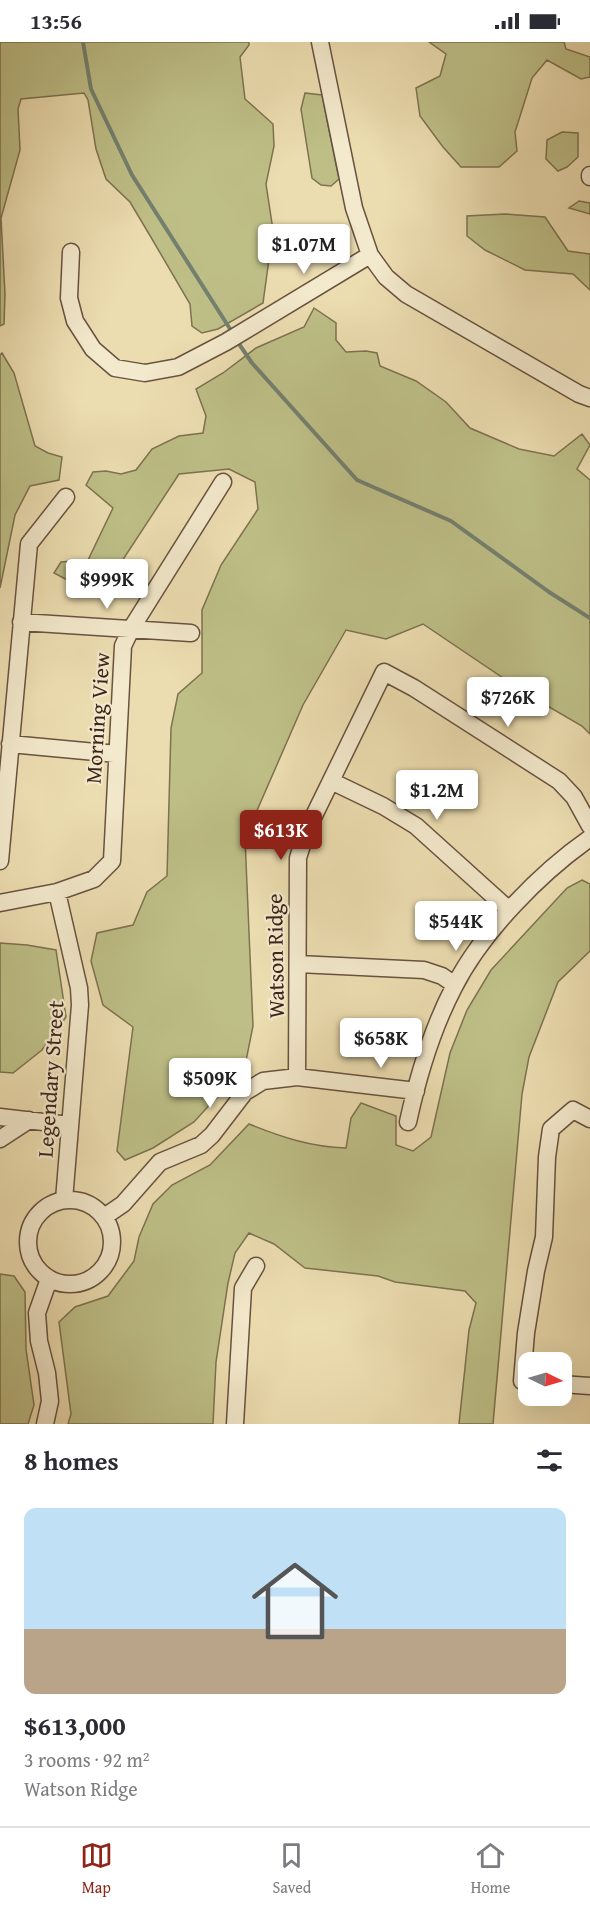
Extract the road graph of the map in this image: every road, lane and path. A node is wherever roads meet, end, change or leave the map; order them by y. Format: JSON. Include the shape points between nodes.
{"nodes":[{"id":1,"x":320,"y":42,"type":"edge"},
{"id":2,"x":71,"y":252,"type":"dead end"},
{"id":3,"x":370,"y":255,"type":"junction"},
{"id":4,"x":590,"y":398,"type":"edge"},
{"id":5,"x":223,"y":482,"type":"dead end"},
{"id":6,"x":66,"y":497,"type":"dead end"},
{"id":7,"x":21,"y":622,"type":"junction"},
{"id":8,"x":131,"y":629,"type":"junction"},
{"id":9,"x":190,"y":633,"type":"dead end"},
{"id":10,"x":10,"y":744,"type":"junction"},
{"id":11,"x":117,"y":754,"type":"junction"},
{"id":12,"x":331,"y":781,"type":"junction"},
{"id":13,"x":590,"y":826,"type":"edge"},
{"id":14,"x":590,"y":838,"type":"edge"},
{"id":15,"x":0,"y":861,"type":"edge"},
{"id":16,"x":57,"y":892,"type":"junction"},
{"id":17,"x":0,"y":903,"type":"edge"},
{"id":18,"x":509,"y":910,"type":"junction"},
{"id":19,"x":298,"y":964,"type":"junction"},
{"id":20,"x":454,"y":985,"type":"junction"},
{"id":21,"x":297,"y":1077,"type":"junction"},
{"id":22,"x":416,"y":1090,"type":"junction"},
{"id":23,"x":0,"y":1117,"type":"edge"},
{"id":24,"x":590,"y":1119,"type":"edge"},
{"id":25,"x":29,"y":1120,"type":"junction"},
{"id":26,"x":408,"y":1122,"type":"dead end"},
{"id":27,"x":69,"y":1125,"type":"junction"},
{"id":28,"x":0,"y":1139,"type":"edge"},
{"id":29,"x":64,"y":1200,"type":"junction"},
{"id":30,"x":104,"y":1217,"type":"junction"},
{"id":31,"x":256,"y":1266,"type":"dead end"},
{"id":32,"x":49,"y":1279,"type":"junction"},
{"id":33,"x":525,"y":1352,"type":"edge"},
{"id":34,"x":572,"y":1385,"type":"edge"},
{"id":35,"x":590,"y":1386,"type":"edge"},
{"id":36,"x":45,"y":1424,"type":"edge"},
{"id":37,"x":236,"y":1424,"type":"edge"}],
"edges":[{"from":1,"to":3,"type":"street","via":[[354,208]]},
{"from":2,"to":3,"type":"street","via":[[69,298],[75,321],[93,349],[115,368],[145,373],[178,367],[226,342]]},
{"from":3,"to":4,"type":"street","via":[[406,294]]},
{"from":5,"to":8,"type":"street","name":"Morning View"},
{"from":6,"to":7,"type":"street","via":[[29,544]]},
{"from":7,"to":8,"type":"street"},
{"from":7,"to":10,"type":"street"},
{"from":8,"to":9,"type":"street"},
{"from":8,"to":11,"type":"street","name":"Morning View","via":[[123,646]]},
{"from":10,"to":11,"type":"street"},
{"from":10,"to":15,"type":"street"},
{"from":11,"to":16,"type":"street","name":"Morning View","via":[[112,861],[94,879]]},
{"from":12,"to":13,"type":"street","name":"Watson Ridge","via":[[384,672],[559,781],[574,797]]},
{"from":12,"to":18,"type":"street","via":[[416,826]]},
{"from":12,"to":19,"type":"street","name":"Watson Ridge","via":[[298,858]]},
{"from":14,"to":18,"type":"street"},
{"from":16,"to":17,"type":"street","name":"Morning View"},
{"from":16,"to":27,"type":"street","name":"Legendary Street","via":[[80,1005]]},
{"from":18,"to":20,"type":"street"},
{"from":19,"to":20,"type":"street","via":[[424,970]]},
{"from":19,"to":21,"type":"street","name":"Watson Ridge"},
{"from":20,"to":22,"type":"street","via":[[431,1039]]},
{"from":21,"to":22,"type":"street"},
{"from":21,"to":30,"type":"street","via":[[254,1085],[201,1145],[160,1162],[123,1204]]},
{"from":22,"to":26,"type":"street"},
{"from":23,"to":25,"type":"street"},
{"from":24,"to":33,"type":"street","via":[[573,1110],[551,1129],[544,1237],[525,1333]]},
{"from":25,"to":27,"type":"street"},
{"from":25,"to":28,"type":"street"},
{"from":27,"to":29,"type":"street","name":"Legendary Street"},
{"from":29,"to":30,"type":"street","via":[[86,1203]]},
{"from":29,"to":32,"type":"street","via":[[41,1211],[28,1234],[32,1260]]},
{"from":30,"to":32,"type":"street","via":[[112,1244],[101,1270],[77,1283]]},
{"from":31,"to":37,"type":"street","via":[[243,1288]]},
{"from":32,"to":36,"type":"street","via":[[37,1313],[50,1401]]},
{"from":34,"to":35,"type":"street"}]}
